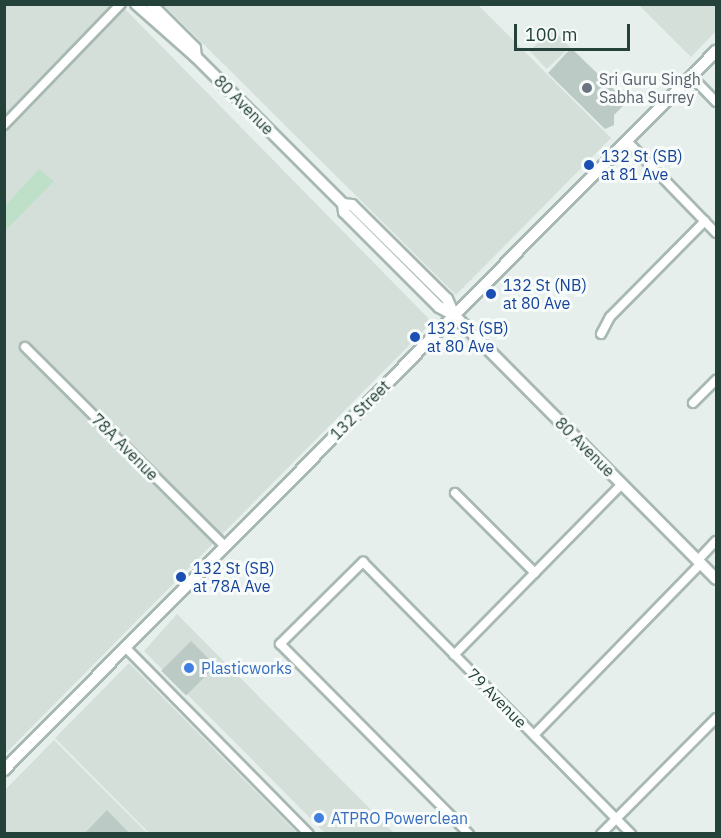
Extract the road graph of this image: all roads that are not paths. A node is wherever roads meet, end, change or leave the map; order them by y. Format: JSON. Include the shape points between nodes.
{"nodes":[{"id":1,"x":121,"y":4,"type":"edge"},
{"id":2,"x":136,"y":4,"type":"edge"},
{"id":3,"x":151,"y":4,"type":"edge"},
{"id":4,"x":717,"y":51,"type":"edge"},
{"id":5,"x":196,"y":57,"type":"junction"},
{"id":6,"x":692,"y":76,"type":"junction"},
{"id":7,"x":717,"y":102,"type":"edge"},
{"id":8,"x":4,"y":125,"type":"edge"},
{"id":9,"x":627,"y":141,"type":"junction"},
{"id":10,"x":705,"y":221,"type":"junction"},
{"id":11,"x":717,"y":233,"type":"edge"},
{"id":12,"x":454,"y":315,"type":"junction"},
{"id":13,"x":601,"y":334,"type":"dead end"},
{"id":14,"x":25,"y":348,"type":"dead end"},
{"id":15,"x":717,"y":380,"type":"edge"},
{"id":16,"x":693,"y":403,"type":"dead end"},
{"id":17,"x":622,"y":484,"type":"junction"},
{"id":18,"x":455,"y":493,"type":"dead end"},
{"id":19,"x":717,"y":541,"type":"edge"},
{"id":20,"x":225,"y":546,"type":"junction"},
{"id":21,"x":699,"y":562,"type":"junction"},
{"id":22,"x":535,"y":573,"type":"junction"},
{"id":23,"x":717,"y":579,"type":"edge"},
{"id":24,"x":125,"y":647,"type":"junction"},
{"id":25,"x":454,"y":655,"type":"junction"},
{"id":26,"x":717,"y":718,"type":"edge"},
{"id":27,"x":534,"y":735,"type":"junction"},
{"id":28,"x":4,"y":770,"type":"edge"},
{"id":29,"x":616,"y":819,"type":"junction"},
{"id":30,"x":309,"y":834,"type":"edge"},
{"id":31,"x":469,"y":834,"type":"edge"},
{"id":32,"x":602,"y":834,"type":"edge"},
{"id":33,"x":631,"y":834,"type":"edge"}],
"edges":[{"from":1,"to":8,"type":"street"},
{"from":2,"to":5,"type":"main road","name":"80 Avenue","via":[[190,58]]},
{"from":3,"to":5,"type":"main road","name":"80 Avenue","via":[[195,48]]},
{"from":4,"to":6,"type":"main road","name":"132 Street"},
{"from":5,"to":12,"type":"main road","name":"80 Avenue","via":[[343,204],[352,205],[439,291]]},
{"from":6,"to":7,"type":"street"},
{"from":6,"to":9,"type":"main road","name":"132 Street"},
{"from":9,"to":10,"type":"street"},
{"from":9,"to":12,"type":"main road","name":"132 Street"},
{"from":10,"to":11,"type":"street"},
{"from":10,"to":13,"type":"street","via":[[610,317]]},
{"from":12,"to":17,"type":"main road","name":"80 Avenue"},
{"from":12,"to":20,"type":"main road","name":"132 Street"},
{"from":14,"to":20,"type":"street","name":"78A Avenue"},
{"from":15,"to":16,"type":"street"},
{"from":17,"to":21,"type":"main road","name":"80 Avenue"},
{"from":17,"to":22,"type":"street"},
{"from":18,"to":22,"type":"street"},
{"from":19,"to":21,"type":"street"},
{"from":20,"to":24,"type":"main road","name":"132 Street"},
{"from":21,"to":23,"type":"main road","name":"80 Avenue"},
{"from":21,"to":27,"type":"street"},
{"from":22,"to":25,"type":"street"},
{"from":24,"to":28,"type":"main road","name":"132 Street"},
{"from":24,"to":30,"type":"street"},
{"from":25,"to":27,"type":"street","name":"79 Avenue"},
{"from":25,"to":31,"type":"street","name":"79 Avenue","via":[[363,562],[280,644]]},
{"from":26,"to":29,"type":"street"},
{"from":27,"to":29,"type":"street","name":"79 Avenue"},
{"from":29,"to":32,"type":"street"},
{"from":29,"to":33,"type":"street","name":"79 Avenue"}]}
